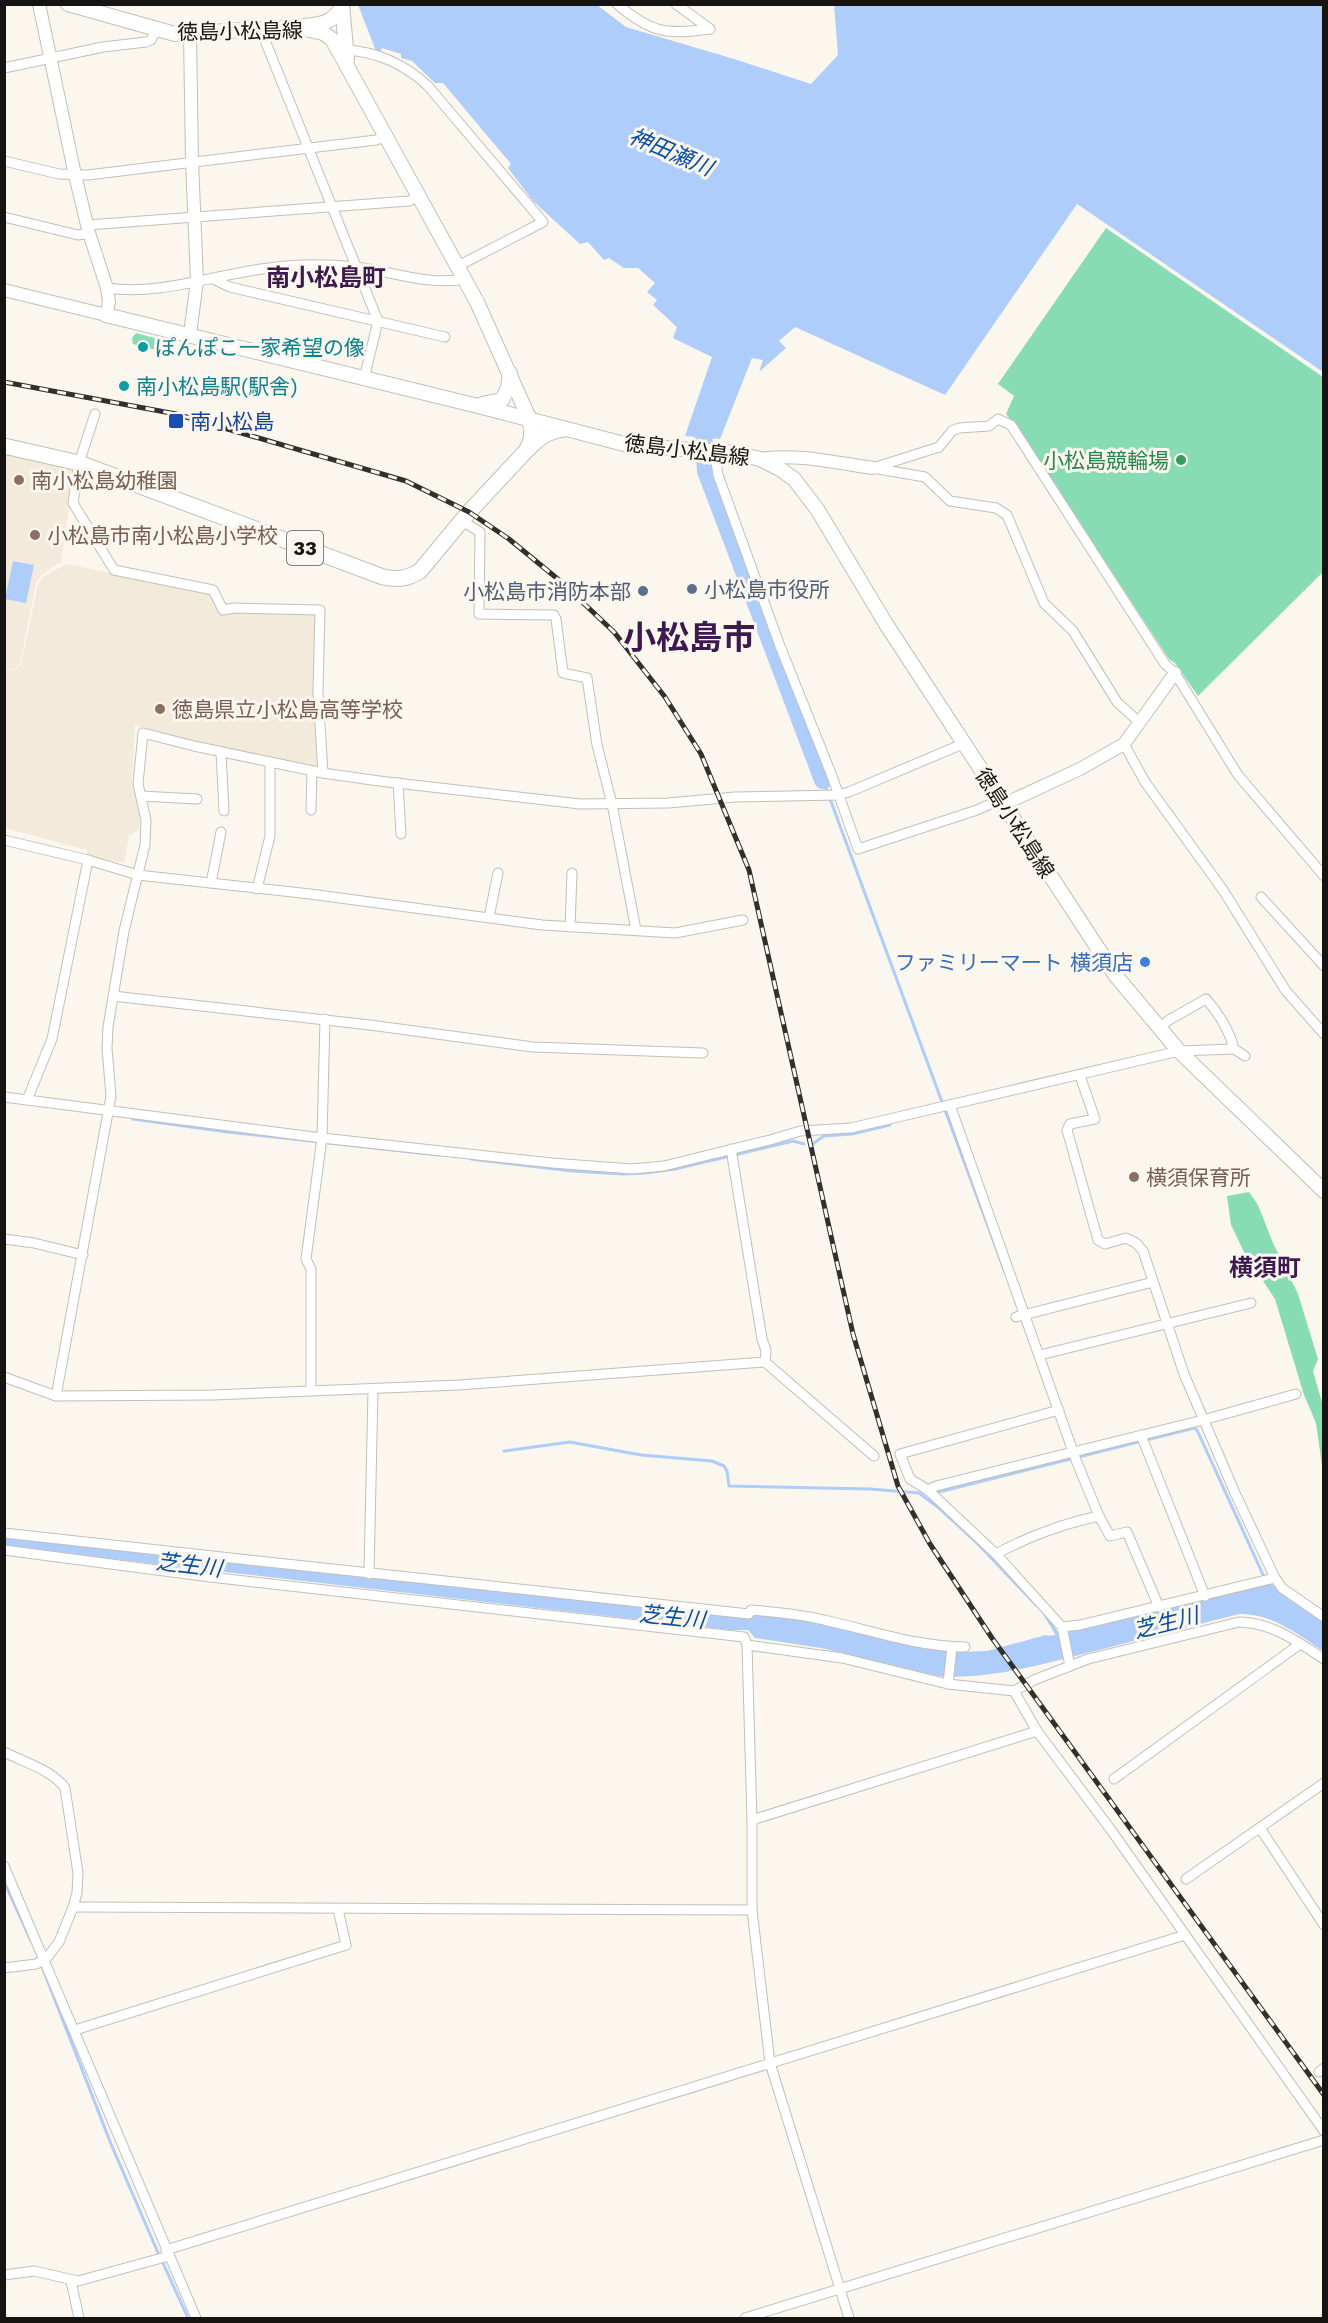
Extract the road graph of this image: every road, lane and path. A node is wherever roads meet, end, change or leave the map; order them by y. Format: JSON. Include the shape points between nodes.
{"nodes":[{"id":1,"x":39,"y":4,"type":"edge"},
{"id":2,"x":68,"y":4,"type":"edge"},
{"id":3,"x":617,"y":4,"type":"edge"},
{"id":4,"x":676,"y":4,"type":"edge"},
{"id":5,"x":342,"y":5,"type":"edge"},
{"id":6,"x":297,"y":27,"type":"junction"},
{"id":7,"x":264,"y":29,"type":"junction"},
{"id":8,"x":156,"y":30,"type":"junction"},
{"id":9,"x":190,"y":33,"type":"junction"},
{"id":10,"x":345,"y":50,"type":"junction"},
{"id":11,"x":49,"y":58,"type":"junction"},
{"id":12,"x":4,"y":68,"type":"edge"},
{"id":13,"x":349,"y":71,"type":"junction"},
{"id":14,"x":384,"y":137,"type":"junction"},
{"id":15,"x":307,"y":147,"type":"junction"},
{"id":16,"x":4,"y":161,"type":"edge"},
{"id":17,"x":192,"y":161,"type":"junction"},
{"id":18,"x":75,"y":176,"type":"junction"},
{"id":19,"x":418,"y":197,"type":"junction"},
{"id":20,"x":331,"y":207,"type":"junction"},
{"id":21,"x":4,"y":217,"type":"edge"},
{"id":22,"x":194,"y":217,"type":"junction"},
{"id":23,"x":88,"y":229,"type":"junction"},
{"id":24,"x":354,"y":267,"type":"junction"},
{"id":25,"x":456,"y":267,"type":"junction"},
{"id":26,"x":213,"y":279,"type":"junction"},
{"id":27,"x":464,"y":279,"type":"junction"},
{"id":28,"x":197,"y":281,"type":"junction"},
{"id":29,"x":107,"y":288,"type":"junction"},
{"id":30,"x":4,"y":290,"type":"edge"},
{"id":31,"x":106,"y":315,"type":"junction"},
{"id":32,"x":378,"y":321,"type":"junction"},
{"id":33,"x":190,"y":334,"type":"junction"},
{"id":34,"x":445,"y":337,"type":"dead end"},
{"id":35,"x":510,"y":373,"type":"junction"},
{"id":36,"x":364,"y":379,"type":"junction"},
{"id":37,"x":474,"y":405,"type":"junction"},
{"id":38,"x":95,"y":414,"type":"dead end"},
{"id":39,"x":529,"y":418,"type":"junction"},
{"id":40,"x":564,"y":429,"type":"junction"},
{"id":41,"x":4,"y":447,"type":"edge"},
{"id":42,"x":526,"y":451,"type":"junction"},
{"id":43,"x":716,"y":451,"type":"junction"},
{"id":44,"x":760,"y":459,"type":"junction"},
{"id":45,"x":79,"y":463,"type":"junction"},
{"id":46,"x":873,"y":468,"type":"junction"},
{"id":47,"x":462,"y":521,"type":"junction"},
{"id":48,"x":1175,"y":673,"type":"junction"},
{"id":49,"x":1139,"y":722,"type":"junction"},
{"id":50,"x":965,"y":743,"type":"junction"},
{"id":51,"x":1124,"y":744,"type":"junction"},
{"id":52,"x":221,"y":752,"type":"junction"},
{"id":53,"x":270,"y":762,"type":"junction"},
{"id":54,"x":312,"y":771,"type":"junction"},
{"id":55,"x":323,"y":773,"type":"junction"},
{"id":56,"x":398,"y":783,"type":"junction"},
{"id":57,"x":836,"y":794,"type":"junction"},
{"id":58,"x":141,"y":796,"type":"junction"},
{"id":59,"x":197,"y":799,"type":"dead end"},
{"id":60,"x":1001,"y":802,"type":"junction"},
{"id":61,"x":612,"y":804,"type":"junction"},
{"id":62,"x":310,"y":810,"type":"dead end"},
{"id":63,"x":224,"y":811,"type":"dead end"},
{"id":64,"x":221,"y":832,"type":"dead end"},
{"id":65,"x":401,"y":834,"type":"dead end"},
{"id":66,"x":4,"y":840,"type":"edge"},
{"id":67,"x":88,"y":860,"type":"junction"},
{"id":68,"x":498,"y":873,"type":"dead end"},
{"id":69,"x":572,"y":873,"type":"dead end"},
{"id":70,"x":138,"y":875,"type":"junction"},
{"id":71,"x":1323,"y":876,"type":"edge"},
{"id":72,"x":212,"y":884,"type":"junction"},
{"id":73,"x":257,"y":890,"type":"junction"},
{"id":74,"x":1261,"y":897,"type":"dead end"},
{"id":75,"x":489,"y":917,"type":"junction"},
{"id":76,"x":743,"y":920,"type":"dead end"},
{"id":77,"x":570,"y":927,"type":"junction"},
{"id":78,"x":636,"y":930,"type":"junction"},
{"id":79,"x":1323,"y":966,"type":"edge"},
{"id":80,"x":113,"y":996,"type":"junction"},
{"id":81,"x":325,"y":1019,"type":"junction"},
{"id":82,"x":1160,"y":1028,"type":"junction"},
{"id":83,"x":1323,"y":1034,"type":"edge"},
{"id":84,"x":1234,"y":1049,"type":"junction"},
{"id":85,"x":1179,"y":1051,"type":"junction"},
{"id":86,"x":703,"y":1053,"type":"dead end"},
{"id":87,"x":1245,"y":1056,"type":"dead end"},
{"id":88,"x":1080,"y":1076,"type":"junction"},
{"id":89,"x":4,"y":1097,"type":"edge"},
{"id":90,"x":27,"y":1100,"type":"junction"},
{"id":91,"x":946,"y":1106,"type":"junction"},
{"id":92,"x":109,"y":1112,"type":"junction"},
{"id":93,"x":322,"y":1141,"type":"junction"},
{"id":94,"x":732,"y":1153,"type":"junction"},
{"id":95,"x":1323,"y":1191,"type":"edge"},
{"id":96,"x":4,"y":1239,"type":"edge"},
{"id":97,"x":83,"y":1255,"type":"junction"},
{"id":98,"x":1154,"y":1282,"type":"junction"},
{"id":99,"x":1251,"y":1304,"type":"dead end"},
{"id":100,"x":1022,"y":1316,"type":"junction"},
{"id":101,"x":1167,"y":1324,"type":"junction"},
{"id":102,"x":1039,"y":1360,"type":"junction"},
{"id":103,"x":765,"y":1362,"type":"junction"},
{"id":104,"x":4,"y":1377,"type":"edge"},
{"id":105,"x":373,"y":1390,"type":"junction"},
{"id":106,"x":311,"y":1391,"type":"junction"},
{"id":107,"x":1296,"y":1394,"type":"dead end"},
{"id":108,"x":56,"y":1396,"type":"junction"},
{"id":109,"x":1056,"y":1411,"type":"junction"},
{"id":110,"x":1203,"y":1420,"type":"junction"},
{"id":111,"x":1142,"y":1439,"type":"junction"},
{"id":112,"x":874,"y":1456,"type":"dead end"},
{"id":113,"x":1075,"y":1456,"type":"junction"},
{"id":114,"x":928,"y":1490,"type":"junction"},
{"id":115,"x":1099,"y":1516,"type":"junction"},
{"id":116,"x":4,"y":1533,"type":"edge"},
{"id":117,"x":4,"y":1550,"type":"edge"},
{"id":118,"x":996,"y":1554,"type":"junction"},
{"id":119,"x":369,"y":1574,"type":"junction"},
{"id":120,"x":1269,"y":1580,"type":"junction"},
{"id":121,"x":1205,"y":1596,"type":"junction"},
{"id":122,"x":1159,"y":1607,"type":"junction"},
{"id":123,"x":1323,"y":1617,"type":"edge"},
{"id":124,"x":1063,"y":1629,"type":"junction"},
{"id":125,"x":1300,"y":1644,"type":"junction"},
{"id":126,"x":747,"y":1645,"type":"junction"},
{"id":127,"x":965,"y":1647,"type":"dead end"},
{"id":128,"x":952,"y":1649,"type":"junction"},
{"id":129,"x":1323,"y":1659,"type":"edge"},
{"id":130,"x":1070,"y":1664,"type":"junction"},
{"id":131,"x":948,"y":1682,"type":"junction"},
{"id":132,"x":1014,"y":1691,"type":"junction"},
{"id":133,"x":1037,"y":1731,"type":"junction"},
{"id":134,"x":4,"y":1752,"type":"edge"},
{"id":135,"x":1114,"y":1779,"type":"dead end"},
{"id":136,"x":1323,"y":1783,"type":"edge"},
{"id":137,"x":752,"y":1820,"type":"junction"},
{"id":138,"x":1260,"y":1828,"type":"junction"},
{"id":139,"x":4,"y":1866,"type":"edge"},
{"id":140,"x":1186,"y":1879,"type":"dead end"},
{"id":141,"x":73,"y":1907,"type":"junction"},
{"id":142,"x":338,"y":1909,"type":"junction"},
{"id":143,"x":752,"y":1910,"type":"junction"},
{"id":144,"x":1323,"y":1925,"type":"edge"},
{"id":145,"x":1185,"y":1935,"type":"junction"},
{"id":146,"x":41,"y":1961,"type":"junction"},
{"id":147,"x":4,"y":1968,"type":"edge"},
{"id":148,"x":75,"y":2030,"type":"junction"},
{"id":149,"x":770,"y":2063,"type":"junction"},
{"id":150,"x":1323,"y":2131,"type":"edge"},
{"id":151,"x":1323,"y":2140,"type":"edge"},
{"id":152,"x":164,"y":2256,"type":"junction"},
{"id":153,"x":4,"y":2275,"type":"edge"},
{"id":154,"x":71,"y":2281,"type":"junction"},
{"id":155,"x":840,"y":2289,"type":"junction"},
{"id":156,"x":79,"y":2319,"type":"edge"},
{"id":157,"x":196,"y":2319,"type":"edge"},
{"id":158,"x":745,"y":2319,"type":"edge"},
{"id":159,"x":849,"y":2319,"type":"edge"}],
"edges":[{"from":1,"to":11,"type":"street"},
{"from":2,"to":8,"type":"main road","name":"徳島小松島線"},
{"from":3,"to":4,"type":"street","via":[[636,20],[661,32],[710,30]]},
{"from":5,"to":6,"type":"main road","via":[[330,22]]},
{"from":5,"to":10,"type":"main road"},
{"from":6,"to":7,"type":"main road","name":"徳島小松島線"},
{"from":6,"to":13,"type":"main road","name":"徳島小松島線","via":[[332,39]]},
{"from":7,"to":9,"type":"main road","name":"徳島小松島線"},
{"from":7,"to":15,"type":"street","via":[[264,38]]},
{"from":8,"to":9,"type":"main road","name":"徳島小松島線"},
{"from":8,"to":11,"type":"street","via":[[146,42]]},
{"from":9,"to":17,"type":"street"},
{"from":10,"to":13,"type":"main road"},
{"from":10,"to":25,"type":"street","via":[[414,72],[543,222]]},
{"from":11,"to":12,"type":"street"},
{"from":11,"to":18,"type":"street"},
{"from":13,"to":14,"type":"main road","name":"徳島小松島線"},
{"from":14,"to":15,"type":"street"},
{"from":14,"to":19,"type":"main road","name":"徳島小松島線"},
{"from":15,"to":17,"type":"street"},
{"from":15,"to":20,"type":"street"},
{"from":16,"to":18,"type":"street"},
{"from":17,"to":18,"type":"street"},
{"from":17,"to":22,"type":"street"},
{"from":18,"to":23,"type":"street"},
{"from":19,"to":20,"type":"street"},
{"from":19,"to":25,"type":"main road","name":"徳島小松島線"},
{"from":20,"to":22,"type":"street"},
{"from":20,"to":24,"type":"street"},
{"from":21,"to":23,"type":"street","via":[[78,235]]},
{"from":22,"to":23,"type":"street"},
{"from":22,"to":28,"type":"street"},
{"from":23,"to":29,"type":"street"},
{"from":24,"to":26,"type":"street","via":[[269,268]]},
{"from":24,"to":27,"type":"street","via":[[448,282]]},
{"from":24,"to":32,"type":"street"},
{"from":25,"to":27,"type":"main road","name":"徳島小松島線"},
{"from":26,"to":28,"type":"street"},
{"from":26,"to":32,"type":"street","via":[[230,287]]},
{"from":27,"to":35,"type":"main road","name":"徳島小松島線"},
{"from":28,"to":29,"type":"street","via":[[142,289]]},
{"from":28,"to":33,"type":"street"},
{"from":29,"to":31,"type":"street"},
{"from":30,"to":31,"type":"street"},
{"from":31,"to":33,"type":"main road"},
{"from":32,"to":34,"type":"street"},
{"from":32,"to":36,"type":"street"},
{"from":33,"to":36,"type":"main road"},
{"from":35,"to":37,"type":"main road","via":[[502,400]]},
{"from":35,"to":39,"type":"main road","name":"徳島小松島線"},
{"from":36,"to":37,"type":"main road"},
{"from":37,"to":39,"type":"main road"},
{"from":38,"to":45,"type":"street"},
{"from":39,"to":40,"type":"main road","name":"徳島小松島線"},
{"from":39,"to":42,"type":"main road","via":[[533,431]]},
{"from":40,"to":42,"type":"main road","number":"33","via":[[541,436]]},
{"from":40,"to":43,"type":"main road","name":"徳島小松島線","via":[[628,445]]},
{"from":41,"to":45,"type":"main road","number":"33"},
{"from":42,"to":47,"type":"main road","number":"33"},
{"from":43,"to":44,"type":"main road","name":"徳島小松島線"},
{"from":43,"to":57,"type":"street","via":[[718,475]]},
{"from":44,"to":46,"type":"street","via":[[794,457]]},
{"from":44,"to":50,"type":"main road","name":"徳島小松島線","via":[[794,479],[817,509],[886,624]]},
{"from":45,"to":47,"type":"main road","number":"33","via":[[397,580],[420,571]]},
{"from":45,"to":55,"type":"street","via":[[73,503],[114,570],[213,590],[223,609],[320,610],[318,693]]},
{"from":46,"to":48,"type":"street","via":[[939,447],[959,428],[990,426],[998,419],[1011,425],[1165,664]]},
{"from":46,"to":49,"type":"street","via":[[925,477],[950,501],[996,508],[1007,515],[1044,603],[1072,631],[1117,702]]},
{"from":47,"to":61,"type":"street","via":[[480,532],[479,614],[548,614],[556,619],[563,673],[587,678],[597,745]]},
{"from":48,"to":49,"type":"street"},
{"from":48,"to":71,"type":"street","via":[[1238,775]]},
{"from":49,"to":51,"type":"street"},
{"from":50,"to":57,"type":"street"},
{"from":50,"to":60,"type":"main road","name":"徳島小松島線"},
{"from":51,"to":60,"type":"street","via":[[1080,769]]},
{"from":51,"to":83,"type":"street","via":[[1145,782],[1223,890],[1286,991]]},
{"from":52,"to":53,"type":"street"},
{"from":52,"to":58,"type":"street","via":[[143,733],[138,784]]},
{"from":52,"to":63,"type":"street"},
{"from":53,"to":54,"type":"street"},
{"from":53,"to":73,"type":"street","via":[[270,836]]},
{"from":54,"to":55,"type":"street"},
{"from":54,"to":62,"type":"street"},
{"from":55,"to":56,"type":"street"},
{"from":56,"to":61,"type":"street","via":[[580,804]]},
{"from":56,"to":65,"type":"street"},
{"from":57,"to":60,"type":"street","via":[[858,849]]},
{"from":57,"to":61,"type":"street"},
{"from":58,"to":59,"type":"street"},
{"from":58,"to":70,"type":"street","via":[[146,820]]},
{"from":60,"to":82,"type":"main road","name":"徳島小松島線","via":[[1116,976]]},
{"from":61,"to":78,"type":"street"},
{"from":64,"to":72,"type":"street"},
{"from":66,"to":67,"type":"street"},
{"from":67,"to":70,"type":"street"},
{"from":67,"to":90,"type":"street","via":[[51,1039]]},
{"from":68,"to":75,"type":"street"},
{"from":69,"to":77,"type":"street"},
{"from":70,"to":72,"type":"street"},
{"from":70,"to":80,"type":"street"},
{"from":72,"to":73,"type":"street"},
{"from":73,"to":75,"type":"street"},
{"from":74,"to":79,"type":"street"},
{"from":75,"to":77,"type":"street"},
{"from":76,"to":78,"type":"street","via":[[675,933]]},
{"from":77,"to":78,"type":"street"},
{"from":80,"to":81,"type":"street"},
{"from":80,"to":92,"type":"street","via":[[107,1048]]},
{"from":81,"to":86,"type":"street","via":[[533,1047]]},
{"from":81,"to":93,"type":"street"},
{"from":82,"to":84,"type":"street","via":[[1206,999]]},
{"from":82,"to":85,"type":"main road","name":"徳島小松島線"},
{"from":84,"to":85,"type":"street"},
{"from":84,"to":87,"type":"street"},
{"from":85,"to":88,"type":"street"},
{"from":85,"to":95,"type":"main road","name":"徳島小松島線"},
{"from":88,"to":91,"type":"street"},
{"from":88,"to":98,"type":"street","via":[[1095,1119],[1071,1124],[1067,1130],[1098,1240],[1105,1244],[1126,1238],[1136,1243],[1143,1251]]},
{"from":89,"to":90,"type":"street"},
{"from":90,"to":92,"type":"street"},
{"from":91,"to":94,"type":"street","via":[[851,1128],[800,1131]]},
{"from":91,"to":100,"type":"street"},
{"from":92,"to":93,"type":"street"},
{"from":92,"to":97,"type":"street"},
{"from":93,"to":94,"type":"street","via":[[632,1169]]},
{"from":93,"to":106,"type":"street","via":[[306,1259],[310,1269]]},
{"from":94,"to":103,"type":"street"},
{"from":96,"to":97,"type":"street"},
{"from":97,"to":108,"type":"street"},
{"from":98,"to":100,"type":"street"},
{"from":98,"to":101,"type":"street"},
{"from":99,"to":101,"type":"street"},
{"from":100,"to":102,"type":"street"},
{"from":101,"to":102,"type":"street"},
{"from":101,"to":110,"type":"street"},
{"from":102,"to":109,"type":"street"},
{"from":103,"to":105,"type":"street"},
{"from":103,"to":112,"type":"street"},
{"from":104,"to":108,"type":"street"},
{"from":105,"to":106,"type":"street"},
{"from":105,"to":119,"type":"street"},
{"from":106,"to":108,"type":"street"},
{"from":107,"to":110,"type":"street"},
{"from":109,"to":113,"type":"street"},
{"from":109,"to":114,"type":"street","via":[[900,1454],[910,1479]]},
{"from":110,"to":111,"type":"street"},
{"from":110,"to":120,"type":"street"},
{"from":111,"to":113,"type":"street"},
{"from":111,"to":121,"type":"street"},
{"from":113,"to":114,"type":"street"},
{"from":113,"to":115,"type":"street"},
{"from":114,"to":118,"type":"street"},
{"from":115,"to":118,"type":"street","via":[[1061,1524]]},
{"from":115,"to":122,"type":"street","via":[[1110,1536],[1127,1532]]},
{"from":116,"to":119,"type":"street"},
{"from":117,"to":126,"type":"street","via":[[744,1637]]},
{"from":118,"to":124,"type":"street"},
{"from":119,"to":128,"type":"street","via":[[749,1614],[751,1610],[769,1611]]},
{"from":120,"to":121,"type":"street"},
{"from":120,"to":123,"type":"street"},
{"from":121,"to":122,"type":"street"},
{"from":122,"to":124,"type":"street"},
{"from":124,"to":130,"type":"street"},
{"from":125,"to":129,"type":"street"},
{"from":125,"to":130,"type":"street","via":[[1277,1629],[1256,1622],[1239,1622]]},
{"from":125,"to":135,"type":"street"},
{"from":126,"to":131,"type":"street","via":[[842,1658]]},
{"from":126,"to":137,"type":"street"},
{"from":127,"to":128,"type":"street"},
{"from":128,"to":131,"type":"street"},
{"from":130,"to":132,"type":"street"},
{"from":131,"to":132,"type":"street"},
{"from":132,"to":133,"type":"street"},
{"from":133,"to":137,"type":"street"},
{"from":133,"to":145,"type":"street"},
{"from":134,"to":141,"type":"street","via":[[51,1775],[65,1788],[78,1873]]},
{"from":136,"to":138,"type":"street"},
{"from":137,"to":143,"type":"street"},
{"from":138,"to":140,"type":"street"},
{"from":138,"to":144,"type":"street"},
{"from":139,"to":146,"type":"street"},
{"from":141,"to":142,"type":"street"},
{"from":141,"to":146,"type":"street","via":[[59,1942]]},
{"from":142,"to":143,"type":"street"},
{"from":142,"to":148,"type":"street","via":[[346,1945]]},
{"from":143,"to":149,"type":"street"},
{"from":145,"to":149,"type":"street"},
{"from":145,"to":150,"type":"street"},
{"from":146,"to":147,"type":"street"},
{"from":146,"to":148,"type":"street"},
{"from":148,"to":152,"type":"street"},
{"from":149,"to":152,"type":"street"},
{"from":149,"to":155,"type":"street"},
{"from":151,"to":155,"type":"street"},
{"from":152,"to":154,"type":"street"},
{"from":152,"to":157,"type":"street"},
{"from":153,"to":154,"type":"street","via":[[34,2271]]},
{"from":154,"to":156,"type":"street"},
{"from":155,"to":158,"type":"street"},
{"from":155,"to":159,"type":"street"}]}
